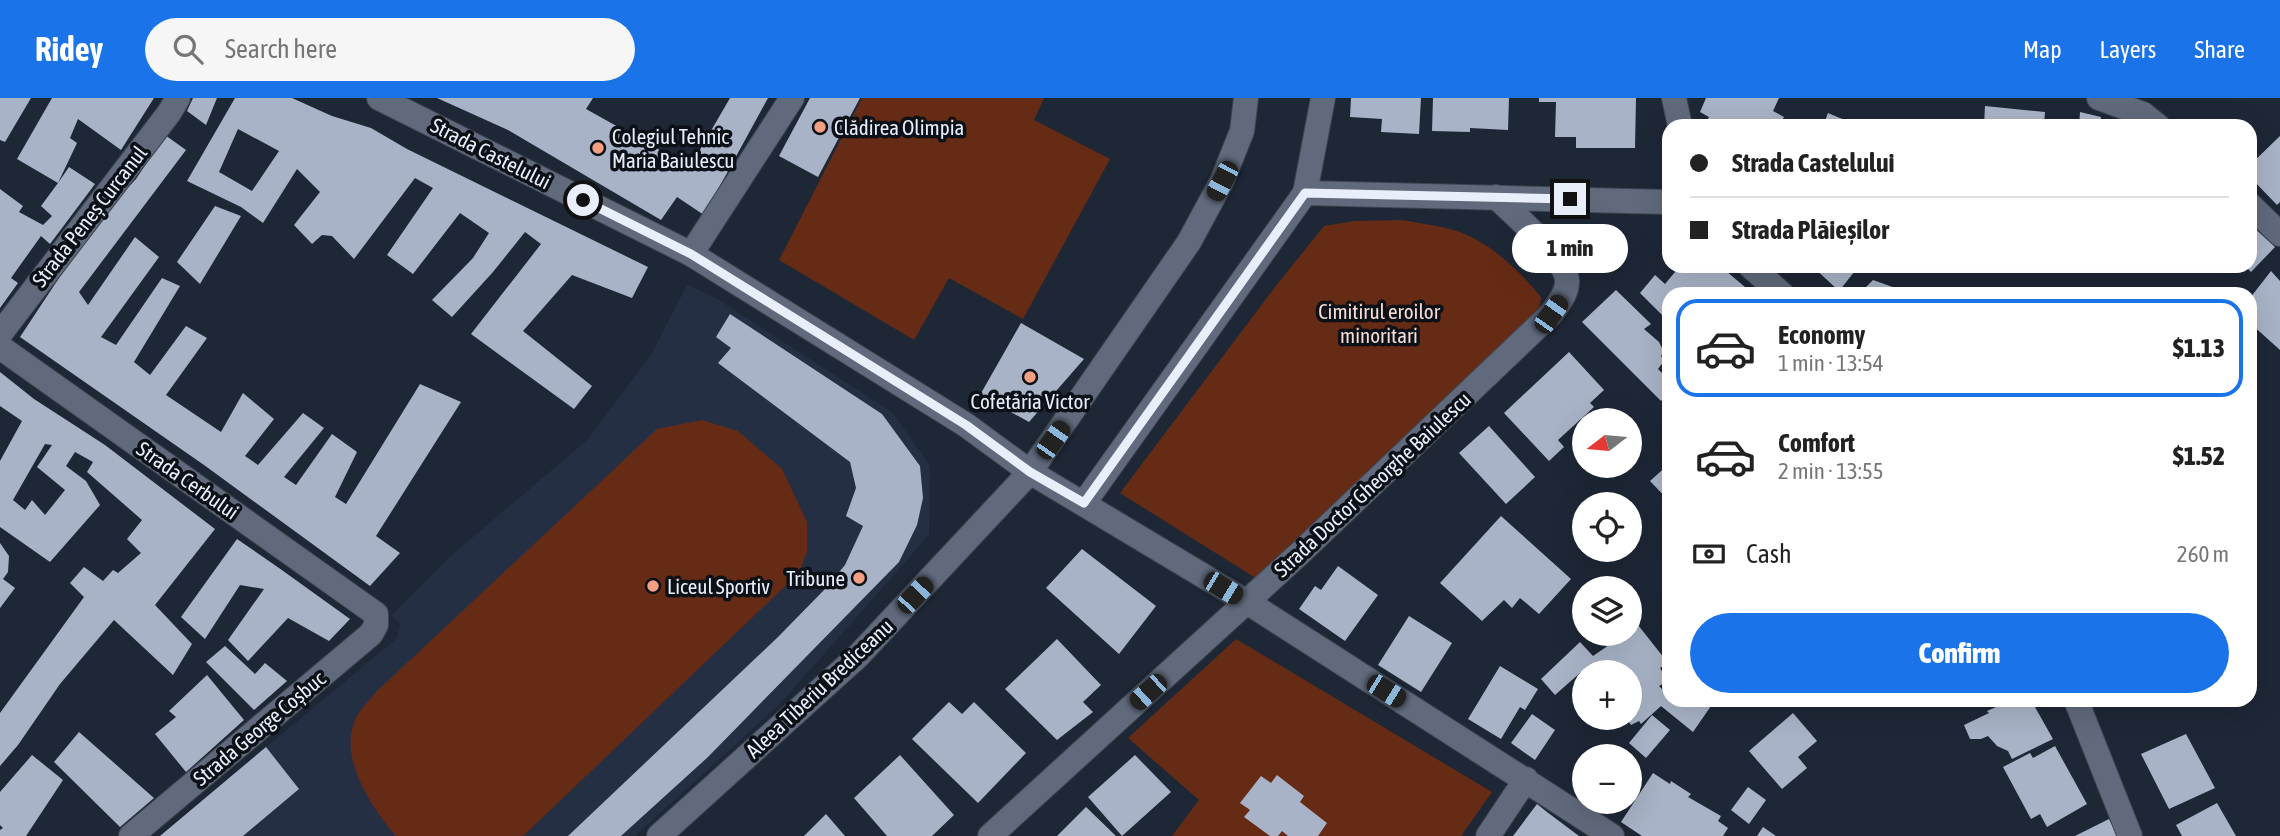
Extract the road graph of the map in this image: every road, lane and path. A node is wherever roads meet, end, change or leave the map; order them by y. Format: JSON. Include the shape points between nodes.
{"nodes":[{"id":1,"x":178,"y":98,"type":"edge"},
{"id":2,"x":379,"y":98,"type":"edge"},
{"id":3,"x":792,"y":98,"type":"edge"},
{"id":4,"x":1246,"y":98,"type":"edge"},
{"id":5,"x":1323,"y":98,"type":"edge"},
{"id":6,"x":1674,"y":98,"type":"edge"},
{"id":7,"x":2099,"y":98,"type":"edge"},
{"id":8,"x":1678,"y":119,"type":"edge"},
{"id":9,"x":2149,"y":119,"type":"edge"},
{"id":10,"x":1305,"y":193,"type":"junction"},
{"id":11,"x":1496,"y":197,"type":"junction"},
{"id":12,"x":1662,"y":201,"type":"edge"},
{"id":13,"x":2257,"y":212,"type":"edge"},
{"id":14,"x":2280,"y":234,"type":"edge"},
{"id":15,"x":691,"y":254,"type":"junction"},
{"id":16,"x":1758,"y":273,"type":"edge"},
{"id":17,"x":1774,"y":287,"type":"edge"},
{"id":18,"x":0,"y":334,"type":"edge"},
{"id":19,"x":0,"y":347,"type":"edge"},
{"id":20,"x":1034,"y":467,"type":"junction"},
{"id":21,"x":1084,"y":503,"type":"junction"},
{"id":22,"x":1247,"y":602,"type":"junction"},
{"id":23,"x":376,"y":614,"type":"joint"},
{"id":24,"x":2079,"y":707,"type":"edge"},
{"id":25,"x":1526,"y":779,"type":"junction"},
{"id":26,"x":131,"y":836,"type":"edge"},
{"id":27,"x":659,"y":836,"type":"edge"},
{"id":28,"x":989,"y":836,"type":"edge"},
{"id":29,"x":1488,"y":836,"type":"edge"},
{"id":30,"x":1612,"y":836,"type":"edge"},
{"id":31,"x":2130,"y":836,"type":"edge"}],
"edges":[{"from":1,"to":18,"type":"street","name":"Strada Peneș Curcanul"},
{"from":2,"to":15,"type":"street","name":"Strada Castelului"},
{"from":3,"to":15,"type":"street"},
{"from":4,"to":20,"type":"street","name":"Aleea Tiberiu Brediceanu","via":[[1242,131],[1227,169],[1189,242]]},
{"from":5,"to":10,"type":"street"},
{"from":6,"to":8,"type":"street"},
{"from":7,"to":9,"type":"street"},
{"from":10,"to":11,"type":"street"},
{"from":10,"to":21,"type":"street"},
{"from":11,"to":12,"type":"street"},
{"from":11,"to":22,"type":"street","name":"Strada Doctor Gheorghe Baiulescu","via":[[1560,263],[1567,280],[1563,297],[1551,314]]},
{"from":13,"to":14,"type":"street"},
{"from":15,"to":20,"type":"street","name":"Strada Castelului"},
{"from":16,"to":17,"type":"street"},
{"from":19,"to":23,"type":"street","name":"Strada Cerbului"},
{"from":20,"to":21,"type":"street","name":"Strada Castelului"},
{"from":20,"to":27,"type":"street","name":"Aleea Tiberiu Brediceanu","via":[[858,656]]},
{"from":21,"to":22,"type":"street","name":"Strada Castelului"},
{"from":22,"to":25,"type":"street","name":"Strada Castelului"},
{"from":22,"to":28,"type":"street","name":"Strada Doctor Gheorghe Baiulescu"},
{"from":23,"to":26,"type":"street","name":"Strada George Coșbuc","via":[[371,634]]},
{"from":24,"to":31,"type":"street"},
{"from":25,"to":29,"type":"street"},
{"from":25,"to":30,"type":"street","name":"Strada Castelului"}]}
